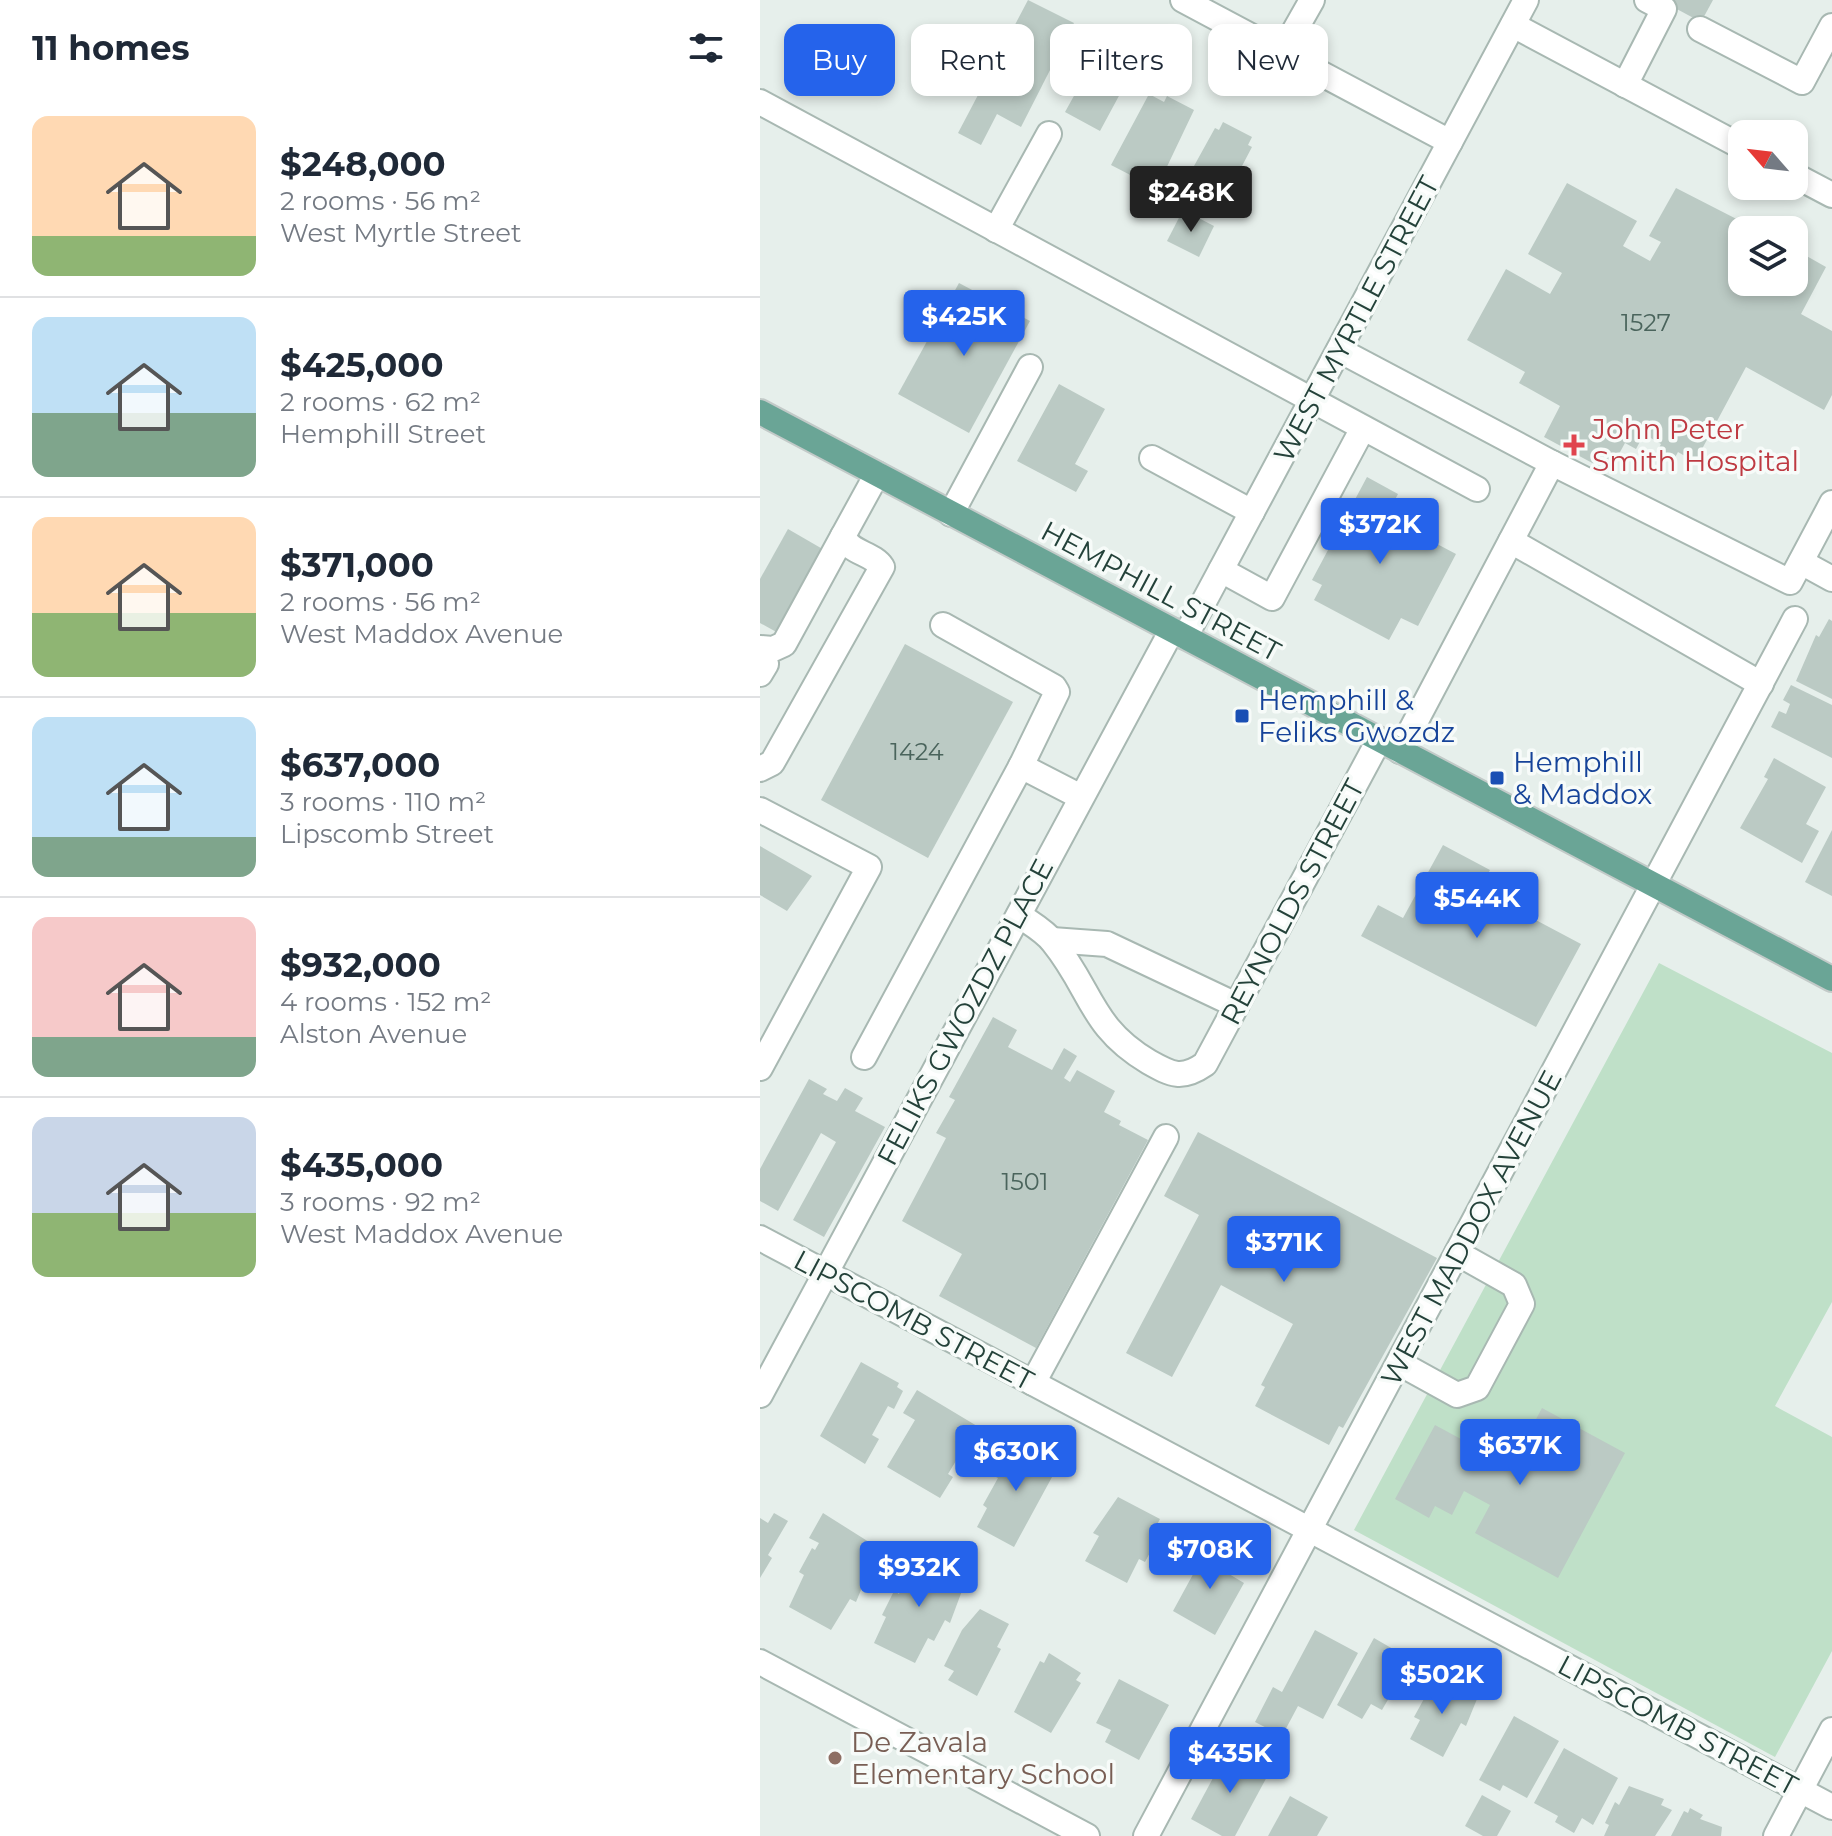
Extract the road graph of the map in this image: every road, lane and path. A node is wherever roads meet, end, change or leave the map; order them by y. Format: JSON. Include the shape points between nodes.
{"nodes":[{"id":1,"x":1183,"y":0,"type":"edge"},
{"id":2,"x":1312,"y":0,"type":"edge"},
{"id":3,"x":1526,"y":0,"type":"edge"},
{"id":4,"x":1647,"y":0,"type":"edge"},
{"id":5,"x":1228,"y":24,"type":"edge"},
{"id":6,"x":1298,"y":24,"type":"edge"},
{"id":7,"x":1513,"y":25,"type":"junction"},
{"id":8,"x":1832,"y":26,"type":"edge"},
{"id":9,"x":1700,"y":29,"type":"dead end"},
{"id":10,"x":1328,"y":77,"type":"edge"},
{"id":11,"x":1625,"y":85,"type":"junction"},
{"id":12,"x":762,"y":108,"type":"edge"},
{"id":13,"x":1049,"y":134,"type":"dead end"},
{"id":14,"x":1728,"y":140,"type":"edge"},
{"id":15,"x":1450,"y":142,"type":"junction"},
{"id":16,"x":1808,"y":182,"type":"edge"},
{"id":17,"x":1832,"y":195,"type":"edge"},
{"id":18,"x":996,"y":230,"type":"junction"},
{"id":19,"x":1339,"y":350,"type":"junction"},
{"id":20,"x":1030,"y":367,"type":"dead end"},
{"id":21,"x":1312,"y":401,"type":"junction"},
{"id":22,"x":760,"y":412,"type":"edge"},
{"id":23,"x":1363,"y":428,"type":"junction"},
{"id":24,"x":1152,"y":458,"type":"dead end"},
{"id":25,"x":1552,"y":463,"type":"junction"},
{"id":26,"x":877,"y":474,"type":"junction"},
{"id":27,"x":1477,"y":489,"type":"dead end"},
{"id":28,"x":1832,"y":503,"type":"edge"},
{"id":29,"x":1252,"y":512,"type":"junction"},
{"id":30,"x":951,"y":514,"type":"junction"},
{"id":31,"x":843,"y":536,"type":"junction"},
{"id":32,"x":1511,"y":541,"type":"junction"},
{"id":33,"x":1801,"y":562,"type":"junction"},
{"id":34,"x":1221,"y":570,"type":"junction"},
{"id":35,"x":1832,"y":579,"type":"edge"},
{"id":36,"x":1795,"y":619,"type":"dead end"},
{"id":37,"x":943,"y":625,"type":"dead end"},
{"id":38,"x":1178,"y":634,"type":"junction"},
{"id":39,"x":760,"y":648,"type":"edge"},
{"id":40,"x":760,"y":674,"type":"edge"},
{"id":41,"x":1761,"y":684,"type":"junction"},
{"id":42,"x":1379,"y":740,"type":"junction"},
{"id":43,"x":1400,"y":751,"type":"junction"},
{"id":44,"x":1021,"y":766,"type":"junction"},
{"id":45,"x":760,"y":769,"type":"edge"},
{"id":46,"x":1081,"y":797,"type":"junction"},
{"id":47,"x":760,"y":810,"type":"edge"},
{"id":48,"x":1654,"y":885,"type":"junction"},
{"id":49,"x":1019,"y":915,"type":"junction"},
{"id":50,"x":1052,"y":940,"type":"junction"},
{"id":51,"x":1832,"y":979,"type":"edge"},
{"id":52,"x":1236,"y":1005,"type":"junction"},
{"id":53,"x":864,"y":1057,"type":"dead end"},
{"id":54,"x":760,"y":1068,"type":"edge"},
{"id":55,"x":1166,"y":1137,"type":"dead end"},
{"id":56,"x":760,"y":1238,"type":"edge"},
{"id":57,"x":1457,"y":1253,"type":"junction"},
{"id":58,"x":824,"y":1272,"type":"junction"},
{"id":59,"x":1399,"y":1363,"type":"junction"},
{"id":60,"x":1033,"y":1383,"type":"junction"},
{"id":61,"x":760,"y":1395,"type":"edge"},
{"id":62,"x":1310,"y":1530,"type":"junction"},
{"id":63,"x":760,"y":1662,"type":"edge"},
{"id":64,"x":1832,"y":1730,"type":"edge"},
{"id":65,"x":1800,"y":1790,"type":"junction"},
{"id":66,"x":1832,"y":1807,"type":"edge"},
{"id":67,"x":1087,"y":1836,"type":"edge"},
{"id":68,"x":1146,"y":1836,"type":"edge"},
{"id":69,"x":1776,"y":1836,"type":"edge"}],
"edges":[{"from":1,"to":5,"type":"street"},
{"from":2,"to":6,"type":"street"},
{"from":3,"to":7,"type":"street","name":"WEST MYRTLE STREET"},
{"from":4,"to":11,"type":"street","via":[[1664,9]]},
{"from":7,"to":11,"type":"street"},
{"from":7,"to":15,"type":"street","name":"WEST MYRTLE STREET"},
{"from":8,"to":9,"type":"street","via":[[1802,82]]},
{"from":10,"to":15,"type":"street"},
{"from":11,"to":14,"type":"street"},
{"from":12,"to":18,"type":"street"},
{"from":13,"to":18,"type":"street"},
{"from":15,"to":19,"type":"street","name":"WEST MYRTLE STREET"},
{"from":16,"to":17,"type":"street"},
{"from":18,"to":21,"type":"street"},
{"from":19,"to":21,"type":"street","name":"WEST MYRTLE STREET"},
{"from":19,"to":25,"type":"street"},
{"from":20,"to":30,"type":"street"},
{"from":21,"to":23,"type":"street"},
{"from":21,"to":29,"type":"street","name":"WEST MYRTLE STREET"},
{"from":22,"to":26,"type":"main road","name":"HEMPHILL STREET"},
{"from":23,"to":27,"type":"street"},
{"from":23,"to":34,"type":"street","via":[[1272,598]]},
{"from":24,"to":29,"type":"street"},
{"from":25,"to":32,"type":"street"},
{"from":25,"to":33,"type":"street","via":[[1790,582]]},
{"from":26,"to":30,"type":"main road","name":"HEMPHILL STREET"},
{"from":26,"to":31,"type":"street"},
{"from":28,"to":33,"type":"street"},
{"from":29,"to":34,"type":"street","name":"WEST MYRTLE STREET"},
{"from":30,"to":38,"type":"main road","name":"HEMPHILL STREET"},
{"from":31,"to":39,"type":"street","via":[[784,644]]},
{"from":31,"to":45,"type":"street","via":[[846,544],[882,567],[772,763]]},
{"from":32,"to":41,"type":"street"},
{"from":32,"to":43,"type":"street"},
{"from":33,"to":35,"type":"street"},
{"from":34,"to":38,"type":"street","name":"WEST MYRTLE STREET"},
{"from":36,"to":41,"type":"street","name":"WEST MADDOX AVENUE"},
{"from":37,"to":44,"type":"street","via":[[1057,692]]},
{"from":38,"to":42,"type":"main road","name":"HEMPHILL STREET"},
{"from":38,"to":46,"type":"street","name":"FELIKS GWOZDZ PLACE"},
{"from":39,"to":40,"type":"street","via":[[766,664]]},
{"from":41,"to":48,"type":"street","name":"WEST MADDOX AVENUE"},
{"from":42,"to":43,"type":"main road","name":"HEMPHILL STREET"},
{"from":42,"to":52,"type":"street","name":"REYNOLDS STREET"},
{"from":43,"to":48,"type":"main road","name":"HEMPHILL STREET"},
{"from":44,"to":46,"type":"street"},
{"from":44,"to":53,"type":"street"},
{"from":46,"to":49,"type":"street","name":"FELIKS GWOZDZ PLACE"},
{"from":47,"to":54,"type":"street","via":[[869,867]]},
{"from":48,"to":51,"type":"main road","name":"HEMPHILL STREET"},
{"from":48,"to":57,"type":"street","name":"WEST MADDOX AVENUE"},
{"from":49,"to":50,"type":"street"},
{"from":49,"to":58,"type":"street","name":"FELIKS GWOZDZ PLACE"},
{"from":50,"to":52,"type":"street","via":[[1119,948]]},
{"from":50,"to":52,"type":"street","name":"REYNOLDS STREET","via":[[1106,1030],[1174,1076],[1205,1064]]},
{"from":55,"to":60,"type":"street"},
{"from":56,"to":58,"type":"street","name":"LIPSCOMB STREET"},
{"from":57,"to":59,"type":"street","name":"WEST MADDOX AVENUE"},
{"from":57,"to":59,"type":"street","via":[[1514,1285],[1522,1304],[1477,1388],[1457,1395]]},
{"from":58,"to":60,"type":"street","name":"LIPSCOMB STREET"},
{"from":58,"to":61,"type":"street","name":"FELIKS GWOZDZ PLACE"},
{"from":59,"to":62,"type":"street","name":"WEST MADDOX AVENUE"},
{"from":60,"to":62,"type":"street","name":"LIPSCOMB STREET"},
{"from":62,"to":65,"type":"street","name":"LIPSCOMB STREET"},
{"from":62,"to":68,"type":"street","name":"WEST MADDOX AVENUE"},
{"from":63,"to":67,"type":"street"},
{"from":64,"to":65,"type":"street"},
{"from":65,"to":66,"type":"street","name":"LIPSCOMB STREET"},
{"from":65,"to":69,"type":"street"}]}
